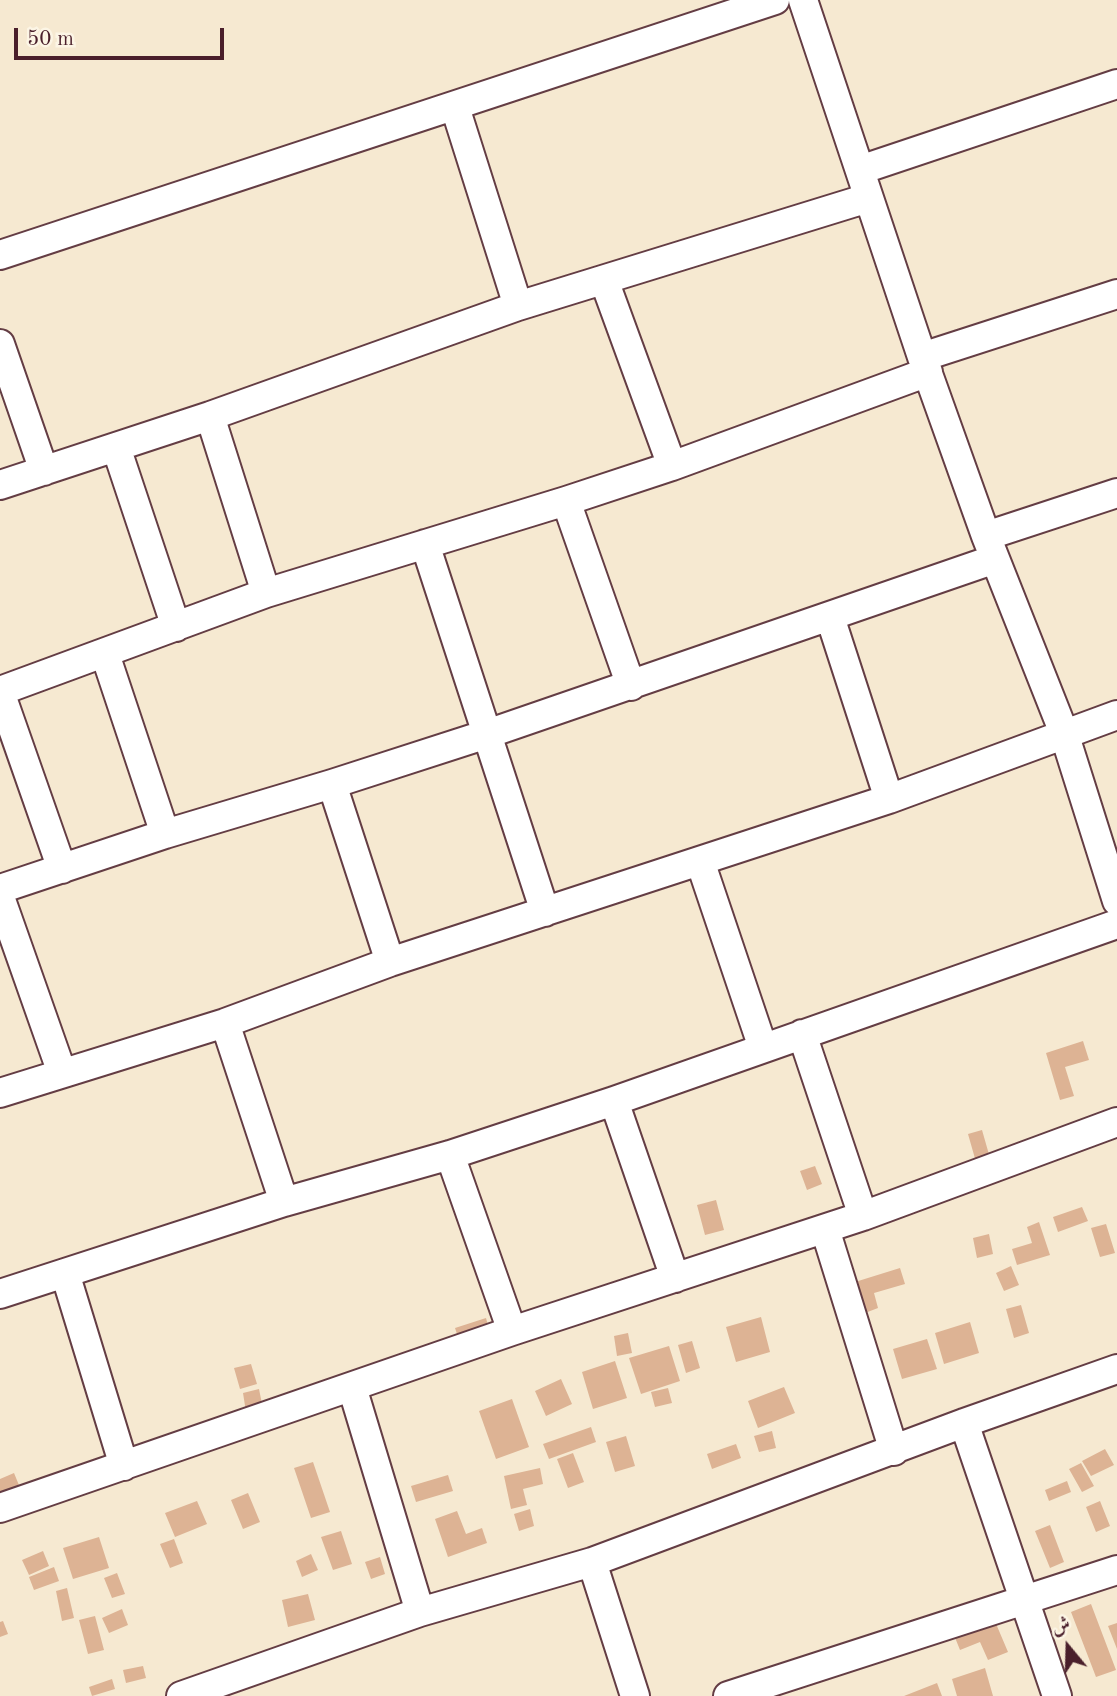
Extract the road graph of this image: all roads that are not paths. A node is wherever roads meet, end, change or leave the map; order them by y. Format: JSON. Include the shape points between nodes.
{"nodes":[{"id":1,"x":775,"y":0,"type":"edge"},
{"id":2,"x":803,"y":0,"type":"edge"},
{"id":3,"x":1117,"y":84,"type":"edge"},
{"id":4,"x":455,"y":107,"type":"junction"},
{"id":5,"x":860,"y":170,"type":"junction"},
{"id":6,"x":868,"y":198,"type":"junction"},
{"id":7,"x":0,"y":255,"type":"edge"},
{"id":8,"x":604,"y":280,"type":"junction"},
{"id":9,"x":1117,"y":294,"type":"edge"},
{"id":10,"x":517,"y":306,"type":"junction"},
{"id":11,"x":0,"y":344,"type":"edge"},
{"id":12,"x":925,"y":364,"type":"junction"},
{"id":13,"x":210,"y":416,"type":"junction"},
{"id":14,"x":116,"y":447,"type":"junction"},
{"id":15,"x":672,"y":466,"type":"junction"},
{"id":16,"x":44,"y":471,"type":"junction"},
{"id":17,"x":0,"y":485,"type":"edge"},
{"id":18,"x":1117,"y":493,"type":"edge"},
{"id":19,"x":566,"y":501,"type":"junction"},
{"id":20,"x":425,"y":544,"type":"junction"},
{"id":21,"x":991,"y":548,"type":"junction"},
{"id":22,"x":266,"y":593,"type":"junction"},
{"id":23,"x":831,"y":617,"type":"junction"},
{"id":24,"x":176,"y":627,"type":"junction"},
{"id":25,"x":104,"y":654,"type":"junction"},
{"id":26,"x":631,"y":685,"type":"junction"},
{"id":27,"x":0,"y":691,"type":"edge"},
{"id":28,"x":1117,"y":715,"type":"edge"},
{"id":29,"x":1064,"y":733,"type":"junction"},
{"id":30,"x":487,"y":734,"type":"junction"},
{"id":31,"x":332,"y":784,"type":"junction"},
{"id":32,"x":889,"y":799,"type":"junction"},
{"id":33,"x":165,"y":834,"type":"junction"},
{"id":34,"x":700,"y":861,"type":"junction"},
{"id":35,"x":62,"y":869,"type":"junction"},
{"id":36,"x":0,"y":889,"type":"edge"},
{"id":37,"x":0,"y":897,"type":"edge"},
{"id":38,"x":1117,"y":901,"type":"edge"},
{"id":39,"x":545,"y":912,"type":"junction"},
{"id":40,"x":1117,"y":924,"type":"edge"},
{"id":41,"x":390,"y":962,"type":"junction"},
{"id":42,"x":225,"y":1023,"type":"junction"},
{"id":43,"x":802,"y":1034,"type":"junction"},
{"id":44,"x":763,"y":1048,"type":"junction"},
{"id":45,"x":62,"y":1073,"type":"junction"},
{"id":46,"x":0,"y":1093,"type":"edge"},
{"id":47,"x":614,"y":1101,"type":"junction"},
{"id":48,"x":1117,"y":1122,"type":"edge"},
{"id":49,"x":450,"y":1155,"type":"junction"},
{"id":50,"x":284,"y":1202,"type":"junction"},
{"id":51,"x":863,"y":1216,"type":"junction"},
{"id":52,"x":825,"y":1229,"type":"junction"},
{"id":53,"x":65,"y":1273,"type":"junction"},
{"id":54,"x":675,"y":1278,"type":"junction"},
{"id":55,"x":0,"y":1294,"type":"edge"},
{"id":56,"x":512,"y":1331,"type":"junction"},
{"id":57,"x":1117,"y":1369,"type":"edge"},
{"id":58,"x":352,"y":1387,"type":"junction"},
{"id":59,"x":964,"y":1423,"type":"junction"},
{"id":60,"x":894,"y":1451,"type":"junction"},
{"id":61,"x":124,"y":1466,"type":"junction"},
{"id":62,"x":0,"y":1508,"type":"edge"},
{"id":63,"x":592,"y":1562,"type":"junction"},
{"id":64,"x":1117,"y":1570,"type":"edge"},
{"id":65,"x":1024,"y":1599,"type":"junction"},
{"id":66,"x":420,"y":1612,"type":"junction"},
{"id":67,"x":181,"y":1696,"type":"edge"},
{"id":68,"x":635,"y":1696,"type":"edge"},
{"id":69,"x":728,"y":1696,"type":"edge"},
{"id":70,"x":1057,"y":1696,"type":"edge"}],
"edges":[{"from":1,"to":4,"type":"street"},
{"from":2,"to":5,"type":"street"},
{"from":3,"to":5,"type":"street"},
{"from":4,"to":7,"type":"street"},
{"from":4,"to":10,"type":"street"},
{"from":5,"to":6,"type":"street"},
{"from":6,"to":8,"type":"street"},
{"from":6,"to":12,"type":"street"},
{"from":8,"to":10,"type":"street"},
{"from":8,"to":15,"type":"street"},
{"from":9,"to":12,"type":"street"},
{"from":10,"to":13,"type":"street"},
{"from":11,"to":16,"type":"street"},
{"from":12,"to":15,"type":"street"},
{"from":12,"to":21,"type":"street"},
{"from":13,"to":14,"type":"street"},
{"from":13,"to":22,"type":"street"},
{"from":14,"to":16,"type":"street"},
{"from":14,"to":24,"type":"street"},
{"from":15,"to":19,"type":"street"},
{"from":16,"to":17,"type":"street"},
{"from":18,"to":21,"type":"street"},
{"from":19,"to":20,"type":"street"},
{"from":19,"to":26,"type":"street"},
{"from":20,"to":22,"type":"street"},
{"from":20,"to":30,"type":"street"},
{"from":21,"to":23,"type":"street"},
{"from":21,"to":29,"type":"street"},
{"from":22,"to":24,"type":"street"},
{"from":23,"to":26,"type":"street"},
{"from":23,"to":32,"type":"street"},
{"from":24,"to":25,"type":"street"},
{"from":25,"to":27,"type":"street"},
{"from":25,"to":33,"type":"street"},
{"from":26,"to":30,"type":"street"},
{"from":27,"to":35,"type":"street"},
{"from":28,"to":29,"type":"street"},
{"from":29,"to":32,"type":"street"},
{"from":29,"to":38,"type":"street"},
{"from":30,"to":31,"type":"street"},
{"from":30,"to":39,"type":"street"},
{"from":31,"to":33,"type":"street"},
{"from":31,"to":41,"type":"street"},
{"from":32,"to":34,"type":"street"},
{"from":33,"to":35,"type":"street"},
{"from":34,"to":39,"type":"street"},
{"from":34,"to":44,"type":"street"},
{"from":35,"to":36,"type":"street"},
{"from":37,"to":45,"type":"street"},
{"from":39,"to":41,"type":"street"},
{"from":40,"to":43,"type":"street"},
{"from":41,"to":42,"type":"street"},
{"from":42,"to":45,"type":"street"},
{"from":42,"to":50,"type":"street"},
{"from":43,"to":44,"type":"street"},
{"from":43,"to":51,"type":"street"},
{"from":44,"to":47,"type":"street"},
{"from":45,"to":46,"type":"street"},
{"from":47,"to":49,"type":"street"},
{"from":47,"to":54,"type":"street"},
{"from":48,"to":51,"type":"street"},
{"from":49,"to":50,"type":"street"},
{"from":49,"to":56,"type":"street"},
{"from":50,"to":53,"type":"street"},
{"from":51,"to":52,"type":"street"},
{"from":52,"to":54,"type":"street"},
{"from":52,"to":60,"type":"street"},
{"from":53,"to":55,"type":"street"},
{"from":53,"to":61,"type":"street"},
{"from":54,"to":56,"type":"street"},
{"from":56,"to":58,"type":"street"},
{"from":57,"to":59,"type":"street"},
{"from":58,"to":61,"type":"street"},
{"from":58,"to":66,"type":"street"},
{"from":59,"to":60,"type":"street"},
{"from":59,"to":65,"type":"street"},
{"from":60,"to":63,"type":"street"},
{"from":61,"to":62,"type":"street"},
{"from":63,"to":66,"type":"street"},
{"from":63,"to":68,"type":"street"},
{"from":64,"to":65,"type":"street"},
{"from":65,"to":69,"type":"street"},
{"from":65,"to":70,"type":"street"},
{"from":66,"to":67,"type":"street"}]}
